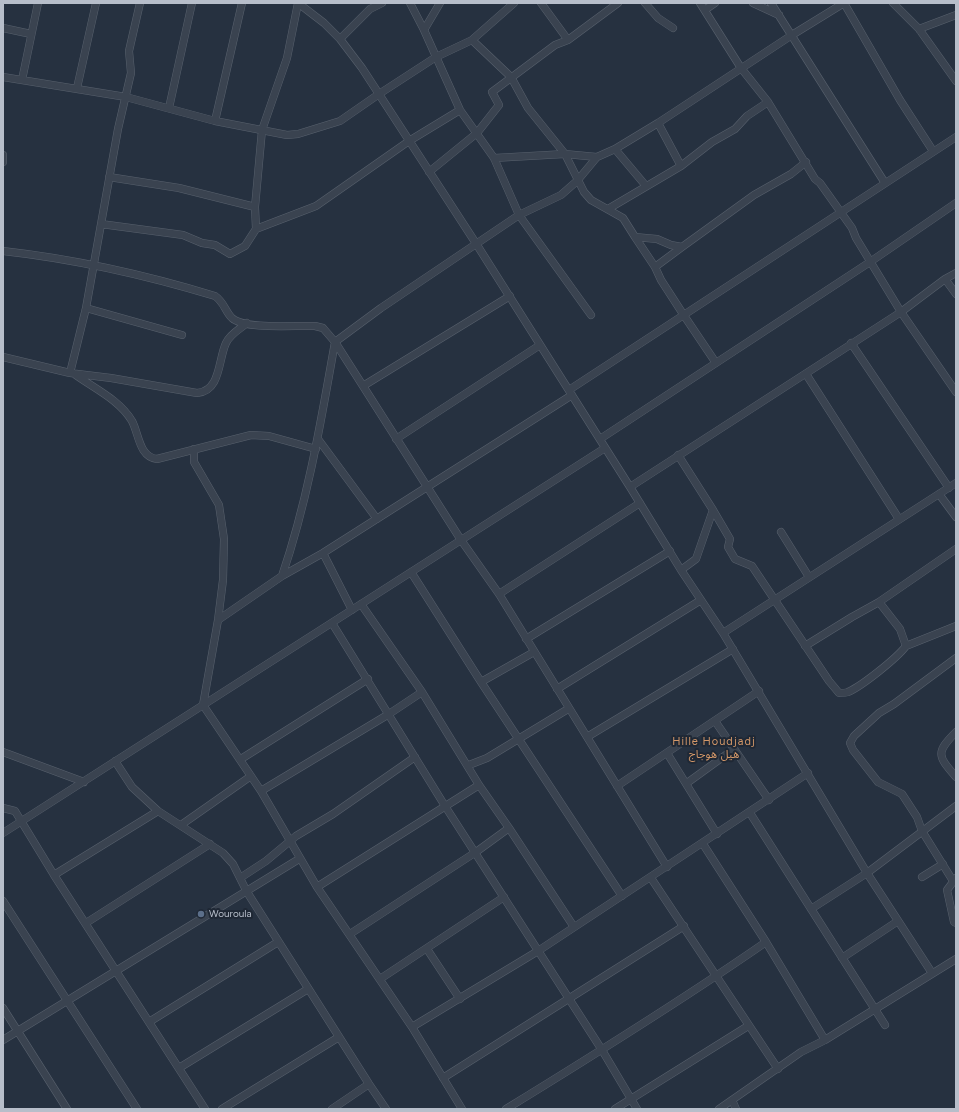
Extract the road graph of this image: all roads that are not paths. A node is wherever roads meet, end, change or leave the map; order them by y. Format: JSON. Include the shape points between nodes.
{"nodes":[{"id":1,"x":38,"y":3,"type":"edge"},
{"id":2,"x":96,"y":3,"type":"edge"},
{"id":3,"x":140,"y":3,"type":"edge"},
{"id":4,"x":192,"y":3,"type":"edge"},
{"id":5,"x":242,"y":3,"type":"edge"},
{"id":6,"x":298,"y":3,"type":"edge"},
{"id":7,"x":382,"y":3,"type":"edge"},
{"id":8,"x":410,"y":3,"type":"edge"},
{"id":9,"x":440,"y":3,"type":"edge"},
{"id":10,"x":514,"y":3,"type":"edge"},
{"id":11,"x":541,"y":3,"type":"edge"},
{"id":12,"x":618,"y":3,"type":"edge"},
{"id":13,"x":645,"y":3,"type":"edge"},
{"id":14,"x":700,"y":3,"type":"edge"},
{"id":15,"x":715,"y":3,"type":"edge"},
{"id":16,"x":753,"y":3,"type":"edge"},
{"id":17,"x":771,"y":3,"type":"edge"},
{"id":18,"x":844,"y":3,"type":"edge"},
{"id":19,"x":893,"y":3,"type":"edge"},
{"id":20,"x":705,"y":10,"type":"junction"},
{"id":21,"x":779,"y":15,"type":"junction"},
{"id":22,"x":956,"y":16,"type":"edge"},
{"id":23,"x":3,"y":28,"type":"edge"},
{"id":24,"x":673,"y":28,"type":"dead end"},
{"id":25,"x":919,"y":29,"type":"junction"},
{"id":26,"x":424,"y":30,"type":"junction"},
{"id":27,"x":32,"y":34,"type":"junction"},
{"id":28,"x":792,"y":35,"type":"junction"},
{"id":29,"x":340,"y":38,"type":"junction"},
{"id":30,"x":472,"y":40,"type":"junction"},
{"id":31,"x":568,"y":40,"type":"junction"},
{"id":32,"x":436,"y":57,"type":"junction"},
{"id":33,"x":741,"y":68,"type":"junction"},
{"id":34,"x":3,"y":77,"type":"edge"},
{"id":35,"x":511,"y":77,"type":"junction"},
{"id":36,"x":22,"y":80,"type":"junction"},
{"id":37,"x":956,"y":81,"type":"edge"},
{"id":38,"x":77,"y":88,"type":"junction"},
{"id":39,"x":378,"y":94,"type":"junction"},
{"id":40,"x":126,"y":97,"type":"junction"},
{"id":41,"x":768,"y":102,"type":"junction"},
{"id":42,"x":169,"y":108,"type":"junction"},
{"id":43,"x":460,"y":110,"type":"junction"},
{"id":44,"x":215,"y":121,"type":"junction"},
{"id":45,"x":658,"y":123,"type":"junction"},
{"id":46,"x":262,"y":130,"type":"junction"},
{"id":47,"x":477,"y":133,"type":"junction"},
{"id":48,"x":956,"y":137,"type":"edge"},
{"id":49,"x":409,"y":141,"type":"junction"},
{"id":50,"x":615,"y":149,"type":"junction"},
{"id":51,"x":933,"y":151,"type":"junction"},
{"id":52,"x":565,"y":154,"type":"junction"},
{"id":53,"x":3,"y":155,"type":"edge"},
{"id":54,"x":598,"y":156,"type":"junction"},
{"id":55,"x":494,"y":158,"type":"junction"},
{"id":56,"x":3,"y":162,"type":"edge"},
{"id":57,"x":806,"y":162,"type":"junction"},
{"id":58,"x":681,"y":166,"type":"junction"},
{"id":59,"x":429,"y":172,"type":"junction"},
{"id":60,"x":109,"y":177,"type":"junction"},
{"id":61,"x":576,"y":181,"type":"junction"},
{"id":62,"x":885,"y":184,"type":"junction"},
{"id":63,"x":646,"y":186,"type":"junction"},
{"id":64,"x":956,"y":203,"type":"edge"},
{"id":65,"x":255,"y":207,"type":"junction"},
{"id":66,"x":608,"y":209,"type":"junction"},
{"id":67,"x":841,"y":213,"type":"junction"},
{"id":68,"x":519,"y":215,"type":"junction"},
{"id":69,"x":101,"y":224,"type":"junction"},
{"id":70,"x":256,"y":230,"type":"junction"},
{"id":71,"x":635,"y":237,"type":"junction"},
{"id":72,"x":477,"y":245,"type":"junction"},
{"id":73,"x":682,"y":247,"type":"junction"},
{"id":74,"x":3,"y":251,"type":"edge"},
{"id":75,"x":870,"y":262,"type":"junction"},
{"id":76,"x":92,"y":266,"type":"junction"},
{"id":77,"x":655,"y":267,"type":"junction"},
{"id":78,"x":956,"y":274,"type":"edge"},
{"id":79,"x":945,"y":279,"type":"junction"},
{"id":80,"x":956,"y":294,"type":"edge"},
{"id":81,"x":510,"y":296,"type":"junction"},
{"id":82,"x":86,"y":308,"type":"junction"},
{"id":83,"x":901,"y":312,"type":"junction"},
{"id":84,"x":683,"y":314,"type":"junction"},
{"id":85,"x":591,"y":315,"type":"dead end"},
{"id":86,"x":247,"y":323,"type":"junction"},
{"id":87,"x":182,"y":335,"type":"dead end"},
{"id":88,"x":335,"y":342,"type":"junction"},
{"id":89,"x":851,"y":343,"type":"junction"},
{"id":90,"x":540,"y":344,"type":"junction"},
{"id":91,"x":3,"y":357,"type":"edge"},
{"id":92,"x":716,"y":363,"type":"junction"},
{"id":93,"x":71,"y":373,"type":"junction"},
{"id":94,"x":806,"y":374,"type":"junction"},
{"id":95,"x":363,"y":386,"type":"junction"},
{"id":96,"x":956,"y":392,"type":"edge"},
{"id":97,"x":570,"y":393,"type":"junction"},
{"id":98,"x":318,"y":439,"type":"junction"},
{"id":99,"x":396,"y":439,"type":"junction"},
{"id":100,"x":600,"y":439,"type":"junction"},
{"id":101,"x":605,"y":448,"type":"junction"},
{"id":102,"x":194,"y":449,"type":"junction"},
{"id":103,"x":316,"y":449,"type":"junction"},
{"id":104,"x":678,"y":455,"type":"junction"},
{"id":105,"x":956,"y":483,"type":"edge"},
{"id":106,"x":427,"y":487,"type":"junction"},
{"id":107,"x":630,"y":487,"type":"junction"},
{"id":108,"x":949,"y":488,"type":"junction"},
{"id":109,"x":939,"y":494,"type":"junction"},
{"id":110,"x":640,"y":503,"type":"junction"},
{"id":111,"x":713,"y":510,"type":"junction"},
{"id":112,"x":956,"y":517,"type":"edge"},
{"id":113,"x":377,"y":519,"type":"junction"},
{"id":114,"x":899,"y":519,"type":"junction"},
{"id":115,"x":781,"y":532,"type":"dead end"},
{"id":116,"x":461,"y":540,"type":"junction"},
{"id":117,"x":956,"y":549,"type":"edge"},
{"id":118,"x":670,"y":551,"type":"junction"},
{"id":119,"x":323,"y":554,"type":"junction"},
{"id":120,"x":681,"y":570,"type":"junction"},
{"id":121,"x":411,"y":572,"type":"junction"},
{"id":122,"x":282,"y":576,"type":"junction"},
{"id":123,"x":809,"y":577,"type":"junction"},
{"id":124,"x":499,"y":594,"type":"junction"},
{"id":125,"x":701,"y":600,"type":"junction"},
{"id":126,"x":773,"y":600,"type":"junction"},
{"id":127,"x":879,"y":602,"type":"junction"},
{"id":128,"x":361,"y":604,"type":"junction"},
{"id":129,"x":352,"y":610,"type":"junction"},
{"id":130,"x":218,"y":620,"type":"junction"},
{"id":131,"x":332,"y":623,"type":"junction"},
{"id":132,"x":956,"y":626,"type":"edge"},
{"id":133,"x":723,"y":633,"type":"junction"},
{"id":134,"x":526,"y":639,"type":"junction"},
{"id":135,"x":805,"y":646,"type":"junction"},
{"id":136,"x":906,"y":646,"type":"junction"},
{"id":137,"x":733,"y":649,"type":"junction"},
{"id":138,"x":534,"y":652,"type":"junction"},
{"id":139,"x":956,"y":658,"type":"edge"},
{"id":140,"x":368,"y":679,"type":"junction"},
{"id":141,"x":481,"y":682,"type":"junction"},
{"id":142,"x":557,"y":689,"type":"junction"},
{"id":143,"x":759,"y":691,"type":"junction"},
{"id":144,"x":422,"y":692,"type":"junction"},
{"id":145,"x":203,"y":705,"type":"junction"},
{"id":146,"x":568,"y":709,"type":"junction"},
{"id":147,"x":389,"y":714,"type":"junction"},
{"id":148,"x":715,"y":721,"type":"junction"},
{"id":149,"x":956,"y":732,"type":"edge"},
{"id":150,"x":587,"y":737,"type":"junction"},
{"id":151,"x":519,"y":738,"type":"junction"},
{"id":152,"x":734,"y":749,"type":"junction"},
{"id":153,"x":3,"y":752,"type":"edge"},
{"id":154,"x":667,"y":753,"type":"junction"},
{"id":155,"x":415,"y":757,"type":"junction"},
{"id":156,"x":241,"y":759,"type":"junction"},
{"id":157,"x":116,"y":761,"type":"junction"},
{"id":158,"x":469,"y":766,"type":"junction"},
{"id":159,"x":808,"y":773,"type":"junction"},
{"id":160,"x":251,"y":776,"type":"junction"},
{"id":161,"x":956,"y":777,"type":"edge"},
{"id":162,"x":84,"y":782,"type":"junction"},
{"id":163,"x":687,"y":783,"type":"junction"},
{"id":164,"x":479,"y":785,"type":"junction"},
{"id":165,"x":617,"y":786,"type":"junction"},
{"id":166,"x":261,"y":790,"type":"junction"},
{"id":167,"x":769,"y":800,"type":"junction"},
{"id":168,"x":445,"y":806,"type":"junction"},
{"id":169,"x":956,"y":806,"type":"edge"},
{"id":170,"x":3,"y":808,"type":"edge"},
{"id":171,"x":158,"y":811,"type":"junction"},
{"id":172,"x":750,"y":813,"type":"junction"},
{"id":173,"x":22,"y":821,"type":"junction"},
{"id":174,"x":181,"y":825,"type":"junction"},
{"id":175,"x":509,"y":828,"type":"junction"},
{"id":176,"x":922,"y":831,"type":"junction"},
{"id":177,"x":3,"y":833,"type":"edge"},
{"id":178,"x":717,"y":834,"type":"junction"},
{"id":179,"x":290,"y":841,"type":"junction"},
{"id":180,"x":210,"y":844,"type":"junction"},
{"id":181,"x":703,"y":844,"type":"junction"},
{"id":182,"x":476,"y":852,"type":"junction"},
{"id":183,"x":299,"y":858,"type":"junction"},
{"id":184,"x":943,"y":864,"type":"junction"},
{"id":185,"x":667,"y":867,"type":"junction"},
{"id":186,"x":867,"y":873,"type":"junction"},
{"id":187,"x":54,"y":875,"type":"junction"},
{"id":188,"x":922,"y":877,"type":"dead end"},
{"id":189,"x":240,"y":878,"type":"junction"},
{"id":190,"x":651,"y":878,"type":"junction"},
{"id":191,"x":955,"y":880,"type":"edge"},
{"id":192,"x":317,"y":887,"type":"junction"},
{"id":193,"x":247,"y":892,"type":"junction"},
{"id":194,"x":622,"y":896,"type":"junction"},
{"id":195,"x":504,"y":897,"type":"junction"},
{"id":196,"x":3,"y":900,"type":"edge"},
{"id":197,"x":811,"y":909,"type":"junction"},
{"id":198,"x":898,"y":920,"type":"junction"},
{"id":199,"x":86,"y":923,"type":"junction"},
{"id":200,"x":956,"y":923,"type":"edge"},
{"id":201,"x":684,"y":926,"type":"junction"},
{"id":202,"x":574,"y":927,"type":"junction"},
{"id":203,"x":350,"y":934,"type":"junction"},
{"id":204,"x":278,"y":942,"type":"junction"},
{"id":205,"x":766,"y":942,"type":"junction"},
{"id":206,"x":427,"y":949,"type":"junction"},
{"id":207,"x":538,"y":951,"type":"junction"},
{"id":208,"x":842,"y":958,"type":"junction"},
{"id":209,"x":956,"y":959,"type":"edge"},
{"id":210,"x":116,"y":971,"type":"junction"},
{"id":211,"x":932,"y":973,"type":"junction"},
{"id":212,"x":717,"y":976,"type":"junction"},
{"id":213,"x":380,"y":979,"type":"junction"},
{"id":214,"x":308,"y":989,"type":"junction"},
{"id":215,"x":460,"y":999,"type":"junction"},
{"id":216,"x":569,"y":999,"type":"junction"},
{"id":217,"x":67,"y":1000,"type":"junction"},
{"id":218,"x":3,"y":1008,"type":"edge"},
{"id":219,"x":874,"y":1009,"type":"junction"},
{"id":220,"x":149,"y":1022,"type":"junction"},
{"id":221,"x":885,"y":1025,"type":"dead end"},
{"id":222,"x":748,"y":1026,"type":"junction"},
{"id":223,"x":412,"y":1027,"type":"junction"},
{"id":224,"x":16,"y":1031,"type":"junction"},
{"id":225,"x":339,"y":1037,"type":"junction"},
{"id":226,"x":3,"y":1040,"type":"edge"},
{"id":227,"x":824,"y":1040,"type":"junction"},
{"id":228,"x":602,"y":1050,"type":"junction"},
{"id":229,"x":179,"y":1068,"type":"junction"},
{"id":230,"x":778,"y":1069,"type":"junction"},
{"id":231,"x":443,"y":1078,"type":"junction"},
{"id":232,"x":369,"y":1084,"type":"junction"},
{"id":233,"x":631,"y":1098,"type":"junction"},
{"id":234,"x":732,"y":1100,"type":"junction"},
{"id":235,"x":67,"y":1109,"type":"edge"},
{"id":236,"x":137,"y":1109,"type":"edge"},
{"id":237,"x":205,"y":1109,"type":"edge"},
{"id":238,"x":222,"y":1109,"type":"edge"},
{"id":239,"x":332,"y":1109,"type":"edge"},
{"id":240,"x":386,"y":1109,"type":"edge"},
{"id":241,"x":462,"y":1109,"type":"edge"},
{"id":242,"x":506,"y":1109,"type":"edge"},
{"id":243,"x":615,"y":1109,"type":"edge"},
{"id":244,"x":637,"y":1109,"type":"edge"},
{"id":245,"x":719,"y":1109,"type":"edge"},
{"id":246,"x":736,"y":1109,"type":"edge"}],
"edges":[{"from":1,"to":27,"type":"street"},
{"from":2,"to":38,"type":"street"},
{"from":3,"to":40,"type":"street","via":[[128,52],[131,68]]},
{"from":4,"to":42,"type":"street"},
{"from":5,"to":44,"type":"street"},
{"from":6,"to":29,"type":"street"},
{"from":6,"to":46,"type":"street","via":[[287,58]]},
{"from":7,"to":29,"type":"street","via":[[370,9]]},
{"from":8,"to":26,"type":"street"},
{"from":9,"to":26,"type":"street"},
{"from":10,"to":30,"type":"street"},
{"from":11,"to":31,"type":"street"},
{"from":12,"to":31,"type":"street"},
{"from":13,"to":24,"type":"street","via":[[658,18]]},
{"from":14,"to":20,"type":"street"},
{"from":15,"to":20,"type":"street"},
{"from":16,"to":21,"type":"street"},
{"from":17,"to":21,"type":"street"},
{"from":18,"to":28,"type":"street"},
{"from":18,"to":51,"type":"street"},
{"from":19,"to":25,"type":"street"},
{"from":20,"to":33,"type":"street"},
{"from":21,"to":28,"type":"street"},
{"from":22,"to":25,"type":"street"},
{"from":23,"to":27,"type":"street"},
{"from":25,"to":37,"type":"street"},
{"from":26,"to":32,"type":"street"},
{"from":27,"to":36,"type":"street"},
{"from":28,"to":33,"type":"street"},
{"from":28,"to":62,"type":"street"},
{"from":29,"to":39,"type":"street"},
{"from":30,"to":32,"type":"street"},
{"from":30,"to":35,"type":"street"},
{"from":31,"to":35,"type":"street","via":[[555,45]]},
{"from":32,"to":39,"type":"street"},
{"from":32,"to":43,"type":"street"},
{"from":33,"to":41,"type":"street"},
{"from":33,"to":45,"type":"street"},
{"from":34,"to":36,"type":"street"},
{"from":35,"to":47,"type":"street","via":[[492,92],[499,106]]},
{"from":35,"to":52,"type":"street","via":[[528,108]]},
{"from":36,"to":38,"type":"street"},
{"from":38,"to":40,"type":"street"},
{"from":39,"to":46,"type":"street","via":[[340,121],[328,126],[287,135]]},
{"from":39,"to":49,"type":"street"},
{"from":40,"to":42,"type":"street"},
{"from":40,"to":60,"type":"street"},
{"from":41,"to":57,"type":"street"},
{"from":41,"to":58,"type":"street"},
{"from":42,"to":44,"type":"street"},
{"from":43,"to":47,"type":"street"},
{"from":43,"to":49,"type":"street"},
{"from":44,"to":46,"type":"street"},
{"from":45,"to":50,"type":"street"},
{"from":45,"to":58,"type":"street"},
{"from":46,"to":65,"type":"street"},
{"from":47,"to":55,"type":"street"},
{"from":47,"to":59,"type":"street"},
{"from":48,"to":51,"type":"street"},
{"from":49,"to":59,"type":"street"},
{"from":49,"to":70,"type":"street","via":[[316,206]]},
{"from":50,"to":54,"type":"street"},
{"from":50,"to":63,"type":"street"},
{"from":51,"to":62,"type":"street"},
{"from":52,"to":54,"type":"street"},
{"from":52,"to":55,"type":"street"},
{"from":52,"to":61,"type":"street"},
{"from":53,"to":56,"type":"street"},
{"from":54,"to":61,"type":"street"},
{"from":55,"to":68,"type":"street"},
{"from":57,"to":67,"type":"street","via":[[815,179]]},
{"from":57,"to":73,"type":"street","via":[[791,174],[754,195]]},
{"from":58,"to":63,"type":"street"},
{"from":59,"to":72,"type":"street"},
{"from":60,"to":65,"type":"street","via":[[179,188]]},
{"from":60,"to":69,"type":"street"},
{"from":61,"to":66,"type":"street","via":[[591,200]]},
{"from":61,"to":68,"type":"street","via":[[561,195]]},
{"from":62,"to":67,"type":"street"},
{"from":63,"to":66,"type":"street"},
{"from":64,"to":75,"type":"street"},
{"from":65,"to":70,"type":"street"},
{"from":66,"to":71,"type":"street","via":[[623,218]]},
{"from":67,"to":75,"type":"street"},
{"from":67,"to":84,"type":"street"},
{"from":68,"to":72,"type":"street"},
{"from":68,"to":85,"type":"street"},
{"from":69,"to":70,"type":"street","via":[[182,236],[215,245],[230,254],[245,246]]},
{"from":69,"to":76,"type":"street"},
{"from":71,"to":73,"type":"street","via":[[657,239],[671,246]]},
{"from":71,"to":77,"type":"street"},
{"from":72,"to":81,"type":"street"},
{"from":72,"to":88,"type":"street"},
{"from":73,"to":77,"type":"street"},
{"from":74,"to":76,"type":"street","via":[[44,255]]},
{"from":75,"to":83,"type":"street"},
{"from":75,"to":92,"type":"street"},
{"from":76,"to":82,"type":"street"},
{"from":76,"to":86,"type":"street","via":[[215,296],[221,299],[232,318]]},
{"from":77,"to":84,"type":"street"},
{"from":78,"to":79,"type":"street"},
{"from":79,"to":80,"type":"street"},
{"from":79,"to":83,"type":"street"},
{"from":81,"to":90,"type":"street"},
{"from":81,"to":95,"type":"street"},
{"from":82,"to":87,"type":"street"},
{"from":82,"to":93,"type":"street"},
{"from":83,"to":89,"type":"street"},
{"from":83,"to":96,"type":"street"},
{"from":84,"to":92,"type":"street"},
{"from":84,"to":97,"type":"street"},
{"from":86,"to":88,"type":"street","via":[[264,326],[319,326]]},
{"from":86,"to":93,"type":"street","via":[[226,343],[214,382],[202,393]]},
{"from":88,"to":95,"type":"street"},
{"from":88,"to":98,"type":"street"},
{"from":89,"to":94,"type":"street"},
{"from":89,"to":108,"type":"street"},
{"from":90,"to":97,"type":"street"},
{"from":90,"to":99,"type":"street"},
{"from":91,"to":93,"type":"street"},
{"from":92,"to":100,"type":"street"},
{"from":93,"to":102,"type":"street","via":[[112,400],[126,413],[146,454],[151,459]]},
{"from":94,"to":104,"type":"street"},
{"from":94,"to":114,"type":"street"},
{"from":95,"to":99,"type":"street"},
{"from":97,"to":100,"type":"street"},
{"from":97,"to":106,"type":"street"},
{"from":98,"to":103,"type":"street"},
{"from":98,"to":113,"type":"street"},
{"from":99,"to":106,"type":"street"},
{"from":100,"to":101,"type":"street"},
{"from":101,"to":107,"type":"street"},
{"from":101,"to":116,"type":"street"},
{"from":102,"to":103,"type":"street","via":[[251,435],[269,436]]},
{"from":102,"to":130,"type":"street","via":[[194,462],[219,505],[224,539],[223,580]]},
{"from":103,"to":122,"type":"street","via":[[294,539]]},
{"from":104,"to":107,"type":"street"},
{"from":104,"to":111,"type":"street"},
{"from":105,"to":108,"type":"street"},
{"from":106,"to":113,"type":"street"},
{"from":106,"to":116,"type":"street"},
{"from":107,"to":110,"type":"street"},
{"from":108,"to":109,"type":"street"},
{"from":109,"to":112,"type":"street"},
{"from":109,"to":114,"type":"street"},
{"from":110,"to":118,"type":"street"},
{"from":110,"to":124,"type":"street"},
{"from":111,"to":120,"type":"street","via":[[696,558]]},
{"from":111,"to":126,"type":"street","via":[[730,539],[728,547],[735,559],[752,566]]},
{"from":113,"to":119,"type":"street"},
{"from":114,"to":123,"type":"street"},
{"from":115,"to":123,"type":"street"},
{"from":116,"to":121,"type":"street"},
{"from":116,"to":124,"type":"street"},
{"from":117,"to":127,"type":"street"},
{"from":118,"to":120,"type":"street"},
{"from":118,"to":134,"type":"street"},
{"from":119,"to":122,"type":"street"},
{"from":119,"to":129,"type":"street"},
{"from":120,"to":125,"type":"street"},
{"from":121,"to":128,"type":"street"},
{"from":121,"to":141,"type":"street"},
{"from":122,"to":130,"type":"street"},
{"from":123,"to":126,"type":"street"},
{"from":124,"to":134,"type":"street"},
{"from":125,"to":133,"type":"street"},
{"from":125,"to":142,"type":"street"},
{"from":126,"to":133,"type":"street"},
{"from":126,"to":135,"type":"street"},
{"from":127,"to":135,"type":"street"},
{"from":127,"to":136,"type":"street","via":[[900,630]]},
{"from":128,"to":129,"type":"street"},
{"from":128,"to":144,"type":"street"},
{"from":129,"to":131,"type":"street"},
{"from":130,"to":145,"type":"street"},
{"from":131,"to":140,"type":"street"},
{"from":131,"to":145,"type":"street"},
{"from":132,"to":136,"type":"street"},
{"from":133,"to":137,"type":"street"},
{"from":134,"to":138,"type":"street"},
{"from":135,"to":136,"type":"street","via":[[839,693],[848,692],[869,678],[900,655]]},
{"from":137,"to":143,"type":"street"},
{"from":137,"to":150,"type":"street"},
{"from":138,"to":141,"type":"street"},
{"from":138,"to":142,"type":"street"},
{"from":139,"to":176,"type":"street","via":[[879,713],[850,743],[878,782],[902,794],[917,817]]},
{"from":140,"to":147,"type":"street"},
{"from":140,"to":156,"type":"street"},
{"from":141,"to":151,"type":"street"},
{"from":142,"to":146,"type":"street"},
{"from":143,"to":148,"type":"street"},
{"from":143,"to":159,"type":"street"},
{"from":144,"to":147,"type":"street"},
{"from":144,"to":158,"type":"street"},
{"from":145,"to":156,"type":"street"},
{"from":145,"to":157,"type":"street"},
{"from":146,"to":150,"type":"street"},
{"from":146,"to":151,"type":"street"},
{"from":147,"to":155,"type":"street"},
{"from":147,"to":166,"type":"street"},
{"from":148,"to":152,"type":"street"},
{"from":148,"to":154,"type":"street"},
{"from":149,"to":161,"type":"street","via":[[940,751],[940,757]]},
{"from":150,"to":165,"type":"street"},
{"from":151,"to":158,"type":"street"},
{"from":151,"to":194,"type":"street"},
{"from":152,"to":163,"type":"street"},
{"from":152,"to":167,"type":"street"},
{"from":153,"to":162,"type":"street"},
{"from":154,"to":163,"type":"street"},
{"from":154,"to":165,"type":"street"},
{"from":155,"to":168,"type":"street"},
{"from":155,"to":179,"type":"street"},
{"from":156,"to":160,"type":"street"},
{"from":157,"to":162,"type":"street"},
{"from":157,"to":171,"type":"street","via":[[132,787]]},
{"from":158,"to":164,"type":"street"},
{"from":159,"to":167,"type":"street"},
{"from":159,"to":186,"type":"street"},
{"from":160,"to":166,"type":"street"},
{"from":160,"to":174,"type":"street"},
{"from":162,"to":173,"type":"street"},
{"from":163,"to":178,"type":"street"},
{"from":164,"to":168,"type":"street"},
{"from":164,"to":175,"type":"street"},
{"from":165,"to":185,"type":"street"},
{"from":166,"to":179,"type":"street"},
{"from":167,"to":172,"type":"street"},
{"from":168,"to":182,"type":"street"},
{"from":168,"to":192,"type":"street"},
{"from":169,"to":176,"type":"street"},
{"from":170,"to":173,"type":"street","via":[[15,811]]},
{"from":171,"to":174,"type":"street"},
{"from":171,"to":187,"type":"street"},
{"from":172,"to":178,"type":"street"},
{"from":172,"to":197,"type":"street"},
{"from":173,"to":177,"type":"street"},
{"from":173,"to":187,"type":"street"},
{"from":174,"to":180,"type":"street"},
{"from":175,"to":182,"type":"street"},
{"from":175,"to":202,"type":"street"},
{"from":176,"to":184,"type":"street"},
{"from":176,"to":186,"type":"street"},
{"from":178,"to":181,"type":"street"},
{"from":179,"to":183,"type":"street"},
{"from":179,"to":189,"type":"street"},
{"from":180,"to":189,"type":"street","via":[[228,858]]},
{"from":180,"to":199,"type":"street"},
{"from":181,"to":185,"type":"street"},
{"from":181,"to":205,"type":"street"},
{"from":182,"to":195,"type":"street"},
{"from":182,"to":203,"type":"street"},
{"from":183,"to":192,"type":"street"},
{"from":183,"to":193,"type":"street"},
{"from":184,"to":188,"type":"street"},
{"from":184,"to":191,"type":"street"},
{"from":185,"to":190,"type":"street"},
{"from":186,"to":197,"type":"street"},
{"from":186,"to":198,"type":"street"},
{"from":187,"to":199,"type":"street"},
{"from":189,"to":193,"type":"street"},
{"from":190,"to":194,"type":"street"},
{"from":190,"to":201,"type":"street"},
{"from":191,"to":200,"type":"street","via":[[947,890]]},
{"from":192,"to":203,"type":"street"},
{"from":193,"to":204,"type":"street"},
{"from":193,"to":210,"type":"street"},
{"from":194,"to":202,"type":"street"},
{"from":195,"to":206,"type":"street"},
{"from":195,"to":207,"type":"street"},
{"from":196,"to":217,"type":"street"},
{"from":197,"to":208,"type":"street"},
{"from":198,"to":208,"type":"street"},
{"from":198,"to":211,"type":"street"},
{"from":199,"to":210,"type":"street"},
{"from":201,"to":212,"type":"street"},
{"from":201,"to":216,"type":"street"},
{"from":202,"to":207,"type":"street"},
{"from":203,"to":213,"type":"street"},
{"from":204,"to":214,"type":"street"},
{"from":204,"to":220,"type":"street"},
{"from":205,"to":212,"type":"street"},
{"from":205,"to":227,"type":"street"},
{"from":206,"to":213,"type":"street"},
{"from":206,"to":215,"type":"street"},
{"from":207,"to":215,"type":"street"},
{"from":207,"to":216,"type":"street"},
{"from":208,"to":219,"type":"street"},
{"from":209,"to":211,"type":"street"},
{"from":210,"to":217,"type":"street"},
{"from":210,"to":220,"type":"street"},
{"from":211,"to":219,"type":"street"},
{"from":212,"to":222,"type":"street"},
{"from":212,"to":228,"type":"street"},
{"from":213,"to":223,"type":"street"},
{"from":214,"to":225,"type":"street"},
{"from":214,"to":229,"type":"street"},
{"from":215,"to":223,"type":"street"},
{"from":216,"to":228,"type":"street"},
{"from":216,"to":231,"type":"street"},
{"from":217,"to":224,"type":"street"},
{"from":217,"to":236,"type":"street"},
{"from":218,"to":224,"type":"street"},
{"from":219,"to":221,"type":"street"},
{"from":219,"to":227,"type":"street"},
{"from":220,"to":229,"type":"street"},
{"from":222,"to":230,"type":"street"},
{"from":222,"to":233,"type":"street"},
{"from":223,"to":231,"type":"street"},
{"from":224,"to":226,"type":"street"},
{"from":224,"to":235,"type":"street"},
{"from":225,"to":232,"type":"street"},
{"from":225,"to":238,"type":"street"},
{"from":227,"to":230,"type":"street","via":[[801,1052]]},
{"from":228,"to":233,"type":"street"},
{"from":228,"to":242,"type":"street"},
{"from":229,"to":237,"type":"street"},
{"from":230,"to":234,"type":"street"},
{"from":231,"to":241,"type":"street"},
{"from":232,"to":239,"type":"street"},
{"from":232,"to":240,"type":"street"},
{"from":233,"to":243,"type":"street"},
{"from":233,"to":244,"type":"street"},
{"from":234,"to":245,"type":"street"},
{"from":234,"to":246,"type":"street"}]}
